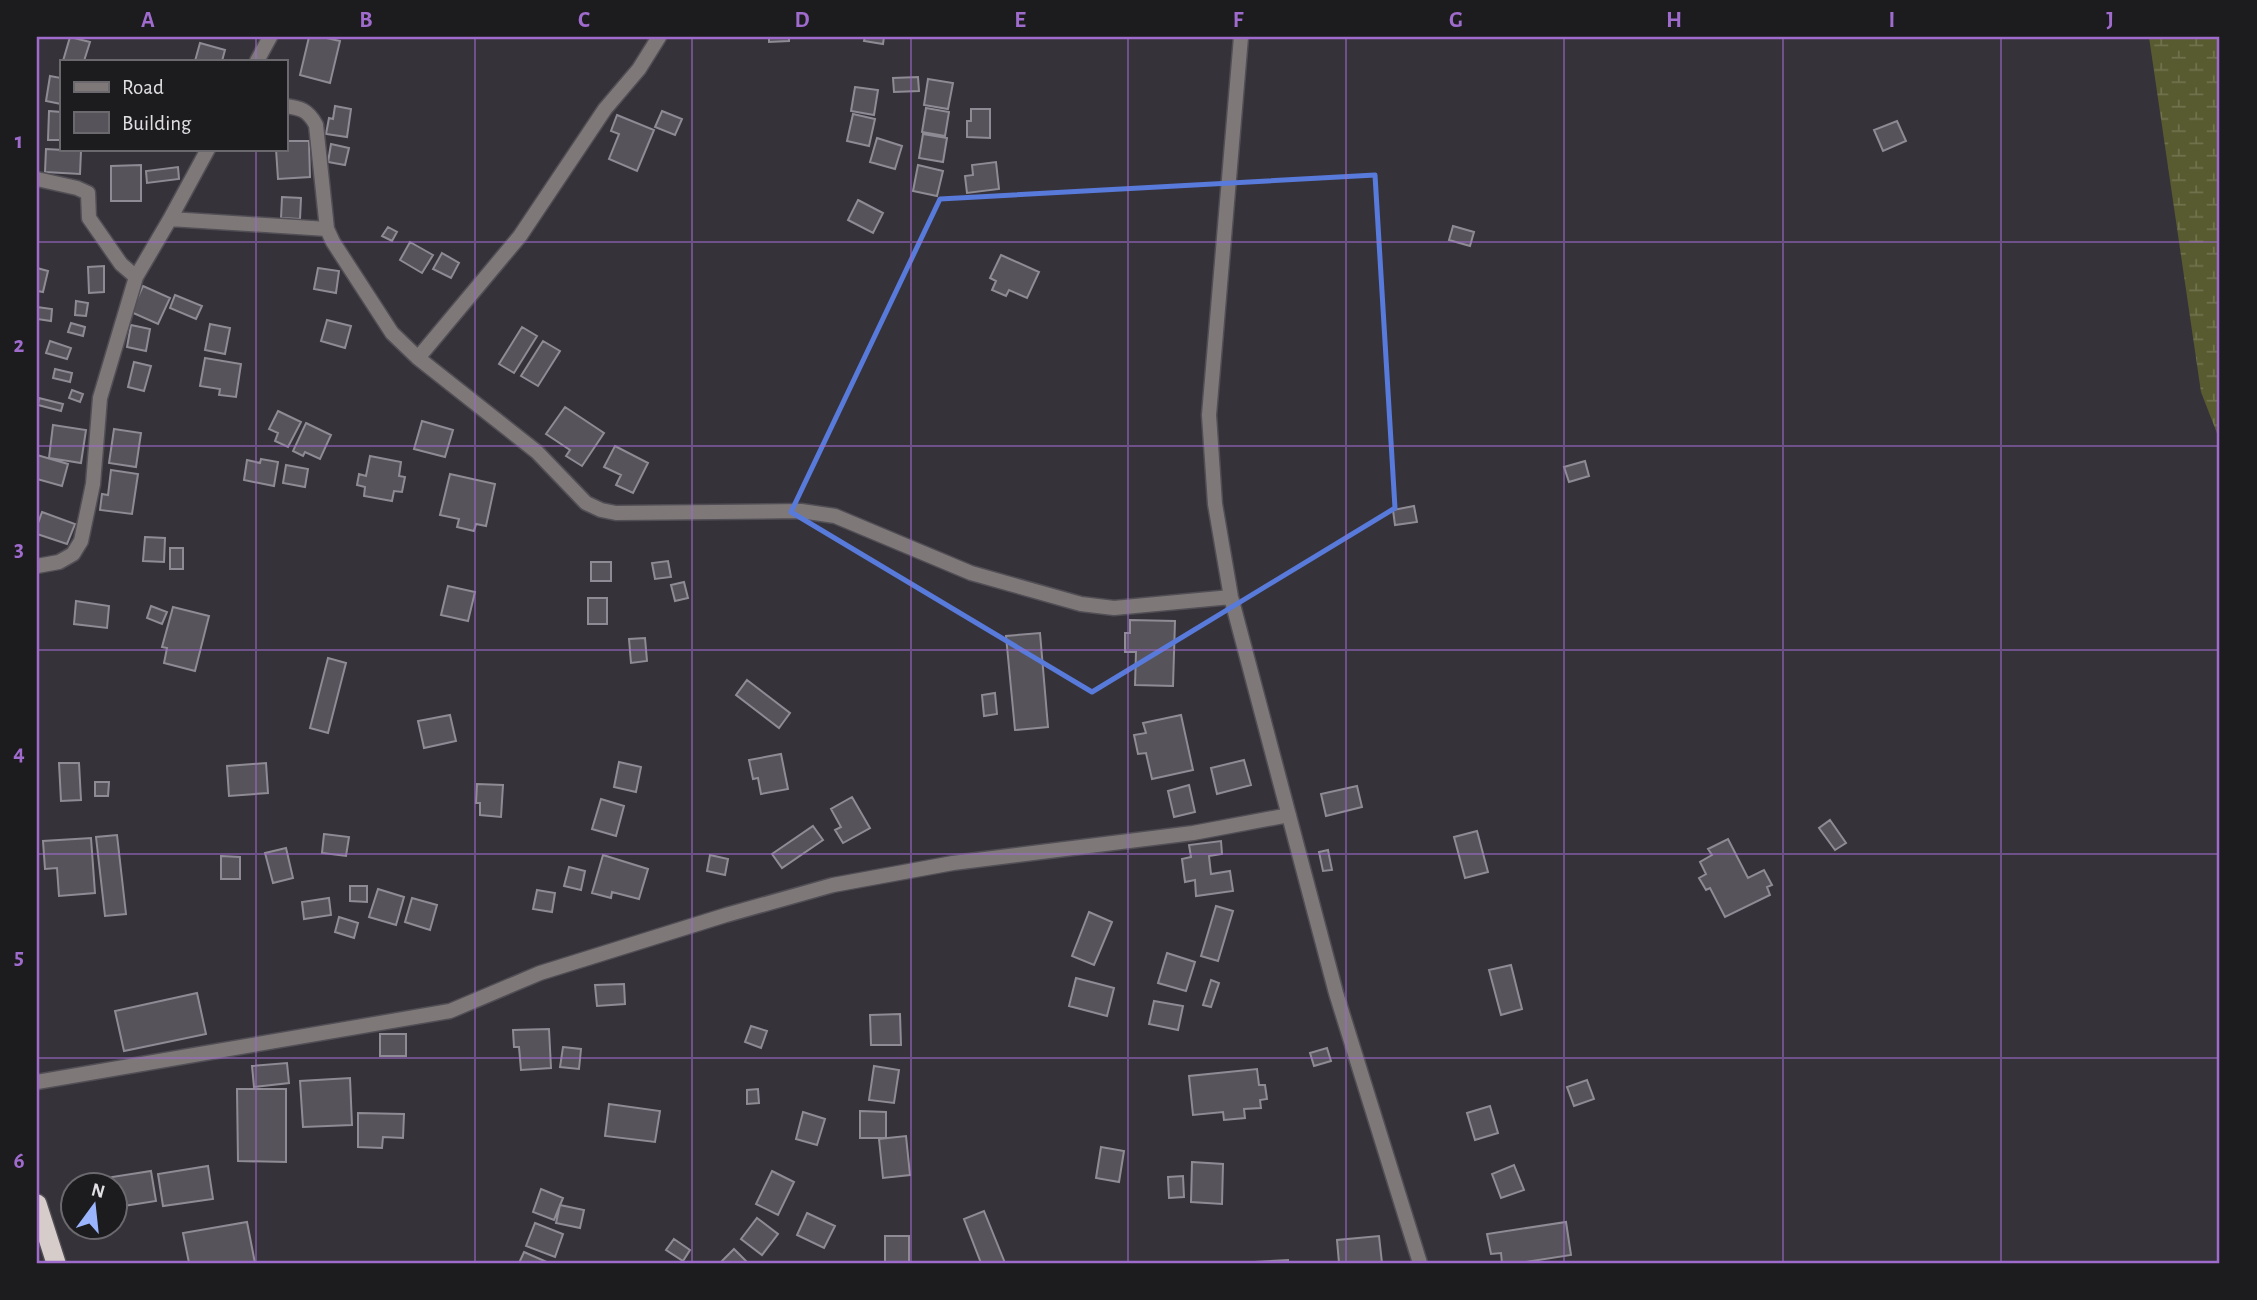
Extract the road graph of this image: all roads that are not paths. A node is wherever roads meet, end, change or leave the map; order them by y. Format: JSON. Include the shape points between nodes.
{"nodes":[{"id":1,"x":270,"y":37,"type":"edge"},
{"id":2,"x":659,"y":37,"type":"edge"},
{"id":3,"x":1241,"y":37,"type":"edge"},
{"id":4,"x":258,"y":60,"type":"edge"},
{"id":5,"x":287,"y":106,"type":"edge"},
{"id":6,"x":207,"y":150,"type":"edge"},
{"id":7,"x":37,"y":179,"type":"edge"},
{"id":8,"x":170,"y":219,"type":"junction"},
{"id":9,"x":327,"y":229,"type":"junction"},
{"id":10,"x":136,"y":277,"type":"junction"},
{"id":11,"x":418,"y":358,"type":"junction"},
{"id":12,"x":37,"y":566,"type":"edge"},
{"id":13,"x":1230,"y":597,"type":"junction"},
{"id":14,"x":1289,"y":815,"type":"junction"},
{"id":15,"x":37,"y":1082,"type":"edge"},
{"id":16,"x":37,"y":1204,"type":"edge"},
{"id":17,"x":56,"y":1263,"type":"edge"},
{"id":18,"x":1420,"y":1263,"type":"edge"}],
"edges":[{"from":1,"to":4,"type":"street"},
{"from":2,"to":11,"type":"street","via":[[520,236]]},
{"from":3,"to":13,"type":"street","via":[[1209,415],[1214,504]]},
{"from":5,"to":9,"type":"street","via":[[310,113],[316,125]]},
{"from":6,"to":8,"type":"street"},
{"from":7,"to":10,"type":"street","via":[[88,193],[89,218],[121,264]]},
{"from":8,"to":9,"type":"street"},
{"from":8,"to":10,"type":"street"},
{"from":9,"to":11,"type":"street","via":[[392,333]]},
{"from":10,"to":12,"type":"street","via":[[100,398],[93,484],[80,541],[73,554]]},
{"from":11,"to":13,"type":"street","via":[[537,452],[586,502],[601,510],[802,511],[835,516],[971,573],[1082,604],[1114,608]]},
{"from":13,"to":14,"type":"street"},
{"from":14,"to":15,"type":"street","via":[[1193,833],[953,863],[833,885],[540,973],[428,1017]]},
{"from":14,"to":18,"type":"street","via":[[1336,993]]},
{"from":16,"to":17,"type":"highway"}]}
